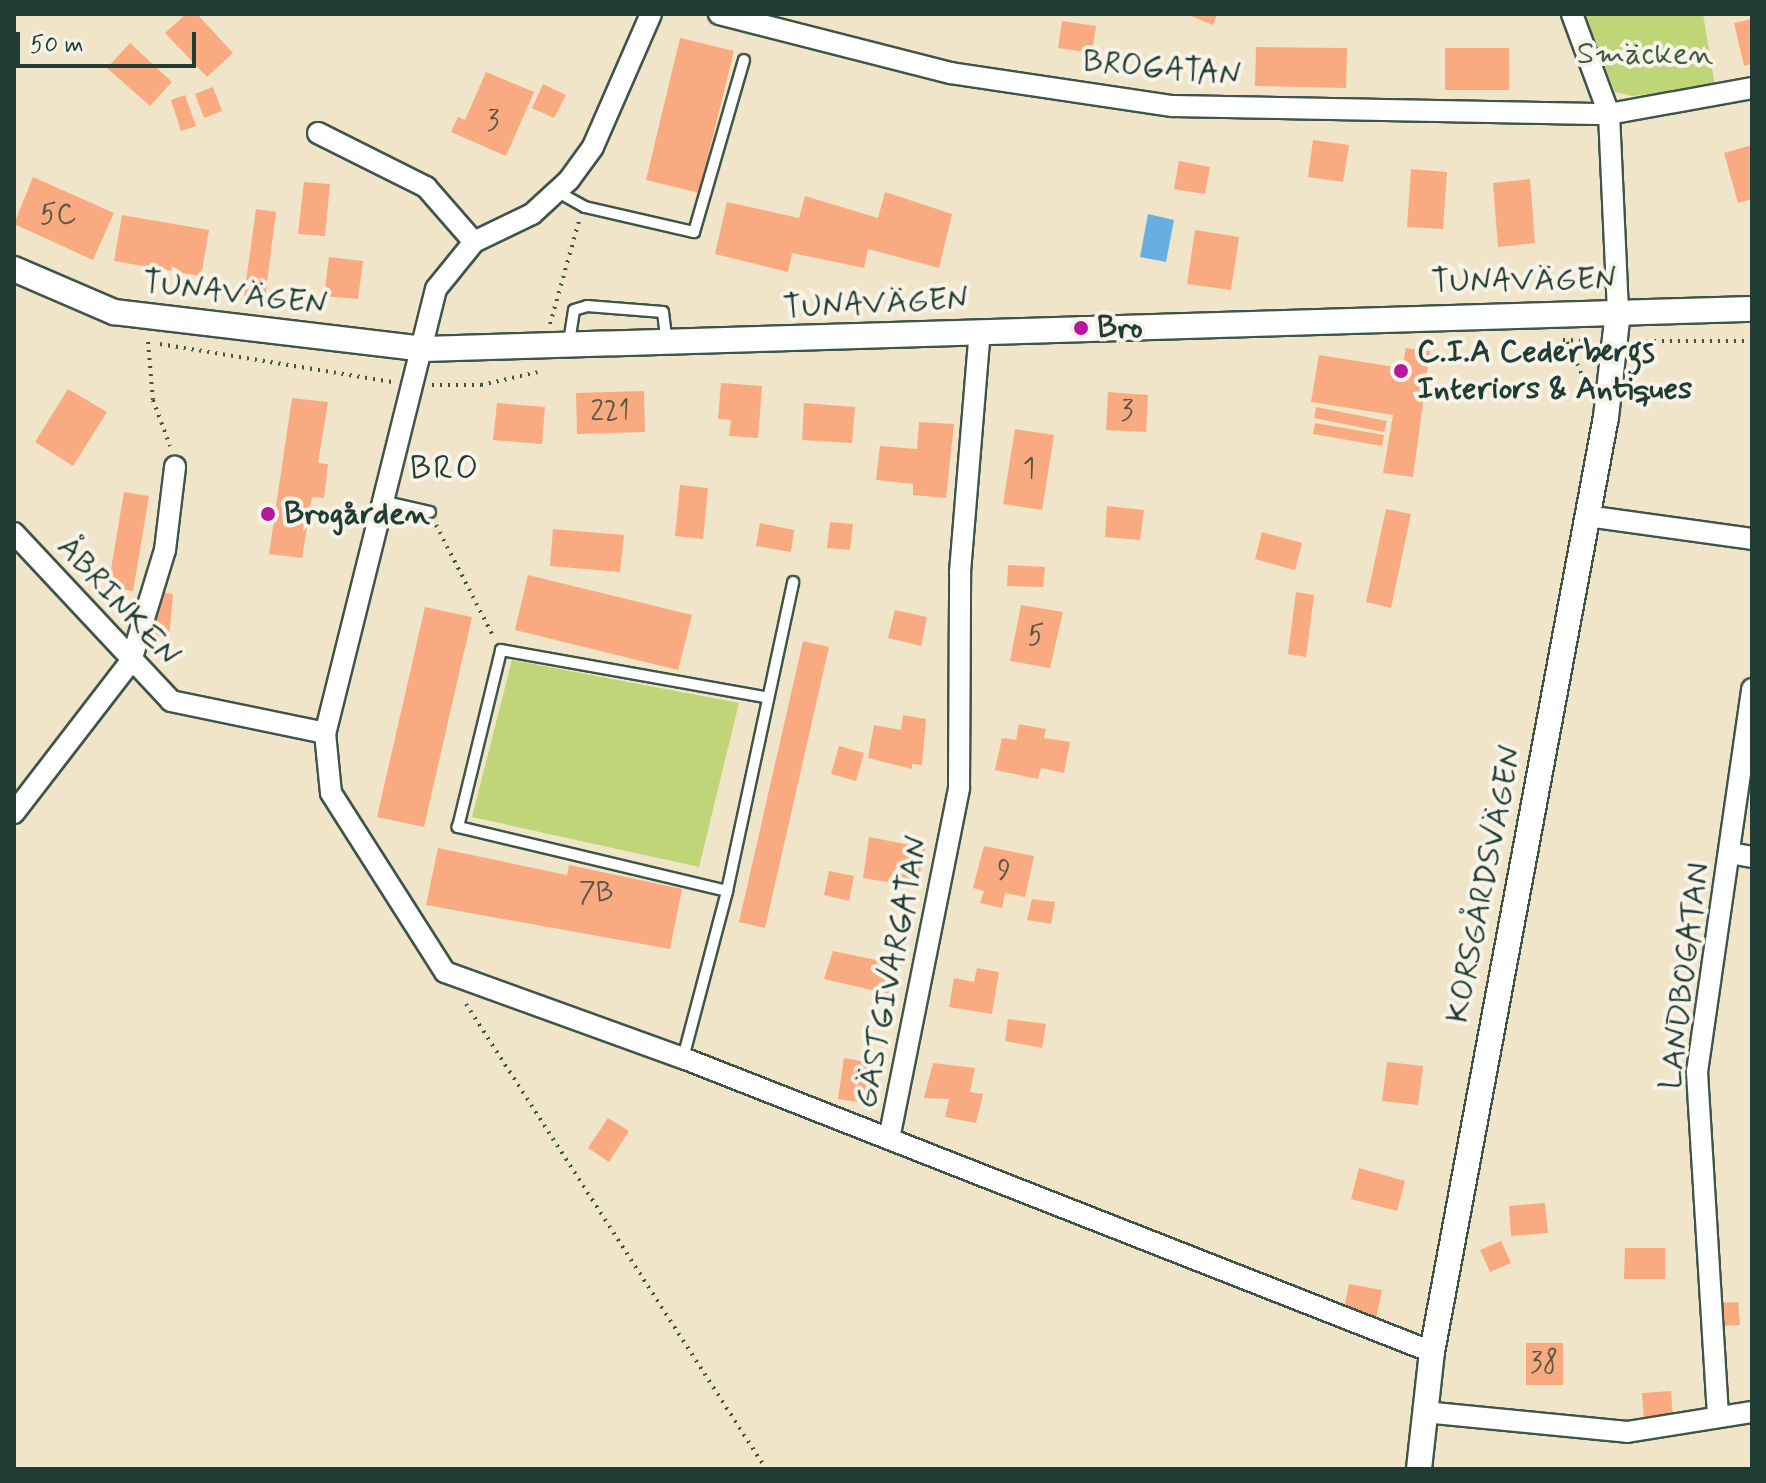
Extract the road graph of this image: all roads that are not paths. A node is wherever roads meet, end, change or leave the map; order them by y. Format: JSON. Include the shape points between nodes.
{"nodes":[{"id":1,"x":651,"y":14,"type":"edge"},
{"id":2,"x":719,"y":14,"type":"edge"},
{"id":3,"x":1572,"y":14,"type":"edge"},
{"id":4,"x":744,"y":60,"type":"dead end"},
{"id":5,"x":1752,"y":88,"type":"edge"},
{"id":6,"x":1609,"y":114,"type":"junction"},
{"id":7,"x":318,"y":133,"type":"dead end"},
{"id":8,"x":558,"y":192,"type":"junction"},
{"id":9,"x":474,"y":242,"type":"junction"},
{"id":10,"x":14,"y":269,"type":"edge"},
{"id":11,"x":1752,"y":309,"type":"edge"},
{"id":12,"x":1618,"y":311,"type":"junction"},
{"id":13,"x":980,"y":331,"type":"junction"},
{"id":14,"x":559,"y":342,"type":"junction"},
{"id":15,"x":667,"y":345,"type":"junction"},
{"id":16,"x":424,"y":349,"type":"junction"},
{"id":17,"x":175,"y":467,"type":"road end"},
{"id":18,"x":386,"y":502,"type":"junction"},
{"id":19,"x":430,"y":512,"type":"road end"},
{"id":20,"x":1587,"y":516,"type":"junction"},
{"id":21,"x":14,"y":533,"type":"edge"},
{"id":22,"x":1752,"y":539,"type":"edge"},
{"id":23,"x":793,"y":582,"type":"dead end"},
{"id":24,"x":131,"y":661,"type":"junction"},
{"id":25,"x":1752,"y":689,"type":"edge"},
{"id":26,"x":766,"y":697,"type":"junction"},
{"id":27,"x":325,"y":733,"type":"junction"},
{"id":28,"x":14,"y":813,"type":"edge"},
{"id":29,"x":1730,"y":853,"type":"junction"},
{"id":30,"x":1752,"y":857,"type":"edge"},
{"id":31,"x":727,"y":891,"type":"junction"},
{"id":32,"x":683,"y":1058,"type":"junction"},
{"id":33,"x":889,"y":1139,"type":"junction"},
{"id":34,"x":1432,"y":1352,"type":"junction"},
{"id":35,"x":1424,"y":1412,"type":"junction"},
{"id":36,"x":1752,"y":1412,"type":"edge"},
{"id":37,"x":1718,"y":1416,"type":"junction"},
{"id":38,"x":1419,"y":1469,"type":"edge"}],
"edges":[{"from":1,"to":8,"type":"street","via":[[593,147]]},
{"from":2,"to":6,"type":"street","name":"BROGATAN","via":[[951,73],[1173,106]]},
{"from":3,"to":6,"type":"street"},
{"from":4,"to":8,"type":"lane","via":[[694,232],[585,207]]},
{"from":5,"to":6,"type":"street","name":"BROGATAN"},
{"from":6,"to":12,"type":"street"},
{"from":7,"to":9,"type":"street","via":[[426,187]]},
{"from":8,"to":9,"type":"street","via":[[532,214]]},
{"from":9,"to":16,"type":"street","via":[[436,289],[425,320]]},
{"from":10,"to":16,"type":"street","name":"TUNAVÄGEN","via":[[114,312]]},
{"from":11,"to":12,"type":"street","name":"TUNAVÄGEN"},
{"from":12,"to":13,"type":"street","name":"TUNAVÄGEN"},
{"from":12,"to":20,"type":"street","name":"KORSGÅRDSVÄGEN"},
{"from":13,"to":15,"type":"street","name":"TUNAVÄGEN"},
{"from":13,"to":33,"type":"street","name":"GÄSTGIVARGATAN","via":[[960,572],[959,788]]},
{"from":14,"to":15,"type":"street","name":"TUNAVÄGEN"},
{"from":14,"to":15,"type":"lane","via":[[574,310],[587,306],[663,312]]},
{"from":14,"to":16,"type":"street","name":"TUNAVÄGEN"},
{"from":16,"to":18,"type":"street"},
{"from":17,"to":24,"type":"street","via":[[165,550]]},
{"from":18,"to":19,"type":"lane"},
{"from":18,"to":27,"type":"street"},
{"from":20,"to":22,"type":"street"},
{"from":20,"to":34,"type":"street","name":"KORSGÅRDSVÄGEN"},
{"from":21,"to":24,"type":"street","name":"ÅBRINKEN"},
{"from":23,"to":26,"type":"lane"},
{"from":24,"to":27,"type":"street","name":"ÅBRINKEN","via":[[171,701]]},
{"from":24,"to":28,"type":"street"},
{"from":25,"to":29,"type":"street","name":"LANDBOGATAN"},
{"from":26,"to":31,"type":"lane"},
{"from":26,"to":31,"type":"lane","via":[[501,650],[458,827]]},
{"from":27,"to":32,"type":"street","via":[[331,793],[445,972]]},
{"from":29,"to":30,"type":"street"},
{"from":29,"to":37,"type":"street","name":"LANDBOGATAN","via":[[1697,1072]]},
{"from":31,"to":32,"type":"lane"},
{"from":32,"to":33,"type":"street"},
{"from":33,"to":34,"type":"street","name":"GÄSTGIVARGATAN"},
{"from":34,"to":35,"type":"street","name":"KORSGÅRDSVÄGEN"},
{"from":35,"to":37,"type":"street","via":[[1627,1432]]},
{"from":35,"to":38,"type":"street","name":"KORSGÅRDSVÄGEN"},
{"from":36,"to":37,"type":"street"}]}
